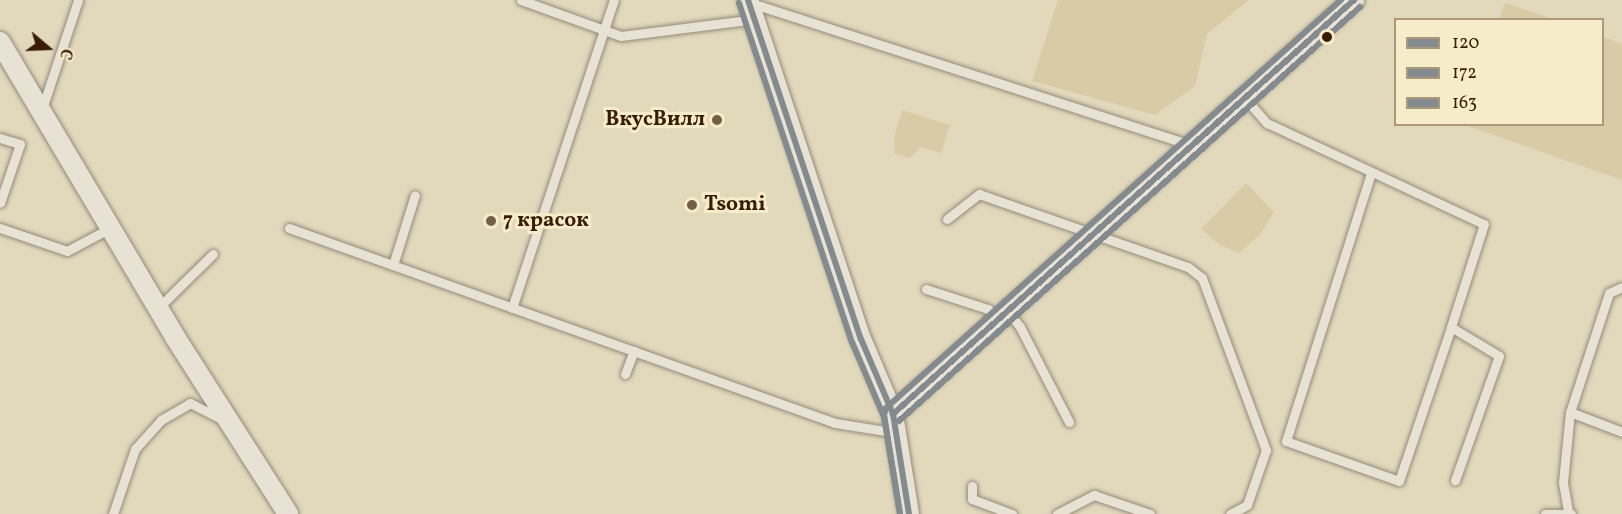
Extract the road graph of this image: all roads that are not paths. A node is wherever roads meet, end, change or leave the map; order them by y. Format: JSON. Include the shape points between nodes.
{"nodes":[{"id":1,"x":78,"y":0,"type":"edge"},
{"id":2,"x":521,"y":0,"type":"edge"},
{"id":3,"x":614,"y":0,"type":"edge"},
{"id":4,"x":1354,"y":0,"type":"edge"},
{"id":5,"x":751,"y":7,"type":"edge"},
{"id":6,"x":604,"y":30,"type":"junction"},
{"id":7,"x":0,"y":42,"type":"edge"},
{"id":8,"x":1244,"y":97,"type":"junction"},
{"id":9,"x":42,"y":110,"type":"junction"},
{"id":10,"x":0,"y":138,"type":"edge"},
{"id":11,"x":1191,"y":146,"type":"junction"},
{"id":12,"x":1371,"y":173,"type":"junction"},
{"id":13,"x":415,"y":195,"type":"dead end"},
{"id":14,"x":0,"y":203,"type":"edge"},
{"id":15,"x":947,"y":219,"type":"dead end"},
{"id":16,"x":0,"y":228,"type":"edge"},
{"id":17,"x":110,"y":228,"type":"junction"},
{"id":18,"x":289,"y":228,"type":"dead end"},
{"id":19,"x":1095,"y":233,"type":"junction"},
{"id":20,"x":213,"y":254,"type":"dead end"},
{"id":21,"x":393,"y":265,"type":"junction"},
{"id":22,"x":1622,"y":287,"type":"edge"},
{"id":23,"x":926,"y":289,"type":"dead end"},
{"id":24,"x":158,"y":308,"type":"junction"},
{"id":25,"x":512,"y":308,"type":"junction"},
{"id":26,"x":1003,"y":316,"type":"junction"},
{"id":27,"x":1451,"y":327,"type":"junction"},
{"id":28,"x":634,"y":351,"type":"junction"},
{"id":29,"x":625,"y":374,"type":"dead end"},
{"id":30,"x":1570,"y":412,"type":"junction"},
{"id":31,"x":894,"y":414,"type":"junction"},
{"id":32,"x":1069,"y":422,"type":"dead end"},
{"id":33,"x":234,"y":425,"type":"junction"},
{"id":34,"x":1622,"y":432,"type":"edge"},
{"id":35,"x":897,"y":433,"type":"junction"},
{"id":36,"x":1455,"y":480,"type":"dead end"},
{"id":37,"x":972,"y":486,"type":"dead end"},
{"id":38,"x":1570,"y":513,"type":"edge"},
{"id":39,"x":113,"y":514,"type":"edge"},
{"id":40,"x":288,"y":514,"type":"edge"},
{"id":41,"x":909,"y":514,"type":"edge"},
{"id":42,"x":1012,"y":514,"type":"edge"},
{"id":43,"x":1057,"y":514,"type":"edge"},
{"id":44,"x":1150,"y":514,"type":"edge"},
{"id":45,"x":1230,"y":514,"type":"edge"},
{"id":46,"x":1545,"y":514,"type":"edge"}],
"edges":[{"from":1,"to":9,"type":"lane"},
{"from":2,"to":6,"type":"lane"},
{"from":3,"to":6,"type":"lane"},
{"from":4,"to":8,"type":"street"},
{"from":5,"to":6,"type":"lane","via":[[621,36]]},
{"from":5,"to":11,"type":"lane"},
{"from":5,"to":31,"type":"street","via":[[861,339]]},
{"from":6,"to":25,"type":"lane"},
{"from":7,"to":9,"type":"street"},
{"from":8,"to":11,"type":"street"},
{"from":8,"to":12,"type":"lane","via":[[1267,123]]},
{"from":9,"to":17,"type":"street"},
{"from":10,"to":14,"type":"lane","via":[[20,144]]},
{"from":11,"to":19,"type":"street"},
{"from":12,"to":27,"type":"lane","via":[[1484,224]]},
{"from":12,"to":27,"type":"lane","via":[[1286,441],[1399,481]]},
{"from":13,"to":21,"type":"lane"},
{"from":15,"to":19,"type":"lane","via":[[979,194]]},
{"from":16,"to":17,"type":"lane","via":[[67,251]]},
{"from":17,"to":24,"type":"street"},
{"from":18,"to":21,"type":"lane"},
{"from":19,"to":26,"type":"street"},
{"from":19,"to":45,"type":"lane","via":[[1188,267],[1202,278],[1213,298],[1266,450],[1247,505]]},
{"from":20,"to":24,"type":"lane"},
{"from":21,"to":25,"type":"lane"},
{"from":22,"to":30,"type":"lane","via":[[1609,293]]},
{"from":23,"to":26,"type":"lane"},
{"from":24,"to":33,"type":"street"},
{"from":25,"to":28,"type":"lane"},
{"from":26,"to":31,"type":"street"},
{"from":26,"to":32,"type":"lane","via":[[1020,327]]},
{"from":27,"to":36,"type":"lane","via":[[1499,356]]},
{"from":28,"to":29,"type":"lane"},
{"from":28,"to":35,"type":"lane","via":[[835,423]]},
{"from":30,"to":34,"type":"lane"},
{"from":30,"to":38,"type":"lane","via":[[1563,482]]},
{"from":31,"to":35,"type":"street"},
{"from":33,"to":39,"type":"lane","via":[[190,403],[161,420],[135,450]]},
{"from":33,"to":40,"type":"street"},
{"from":35,"to":41,"type":"street"},
{"from":37,"to":42,"type":"lane","via":[[972,499]]},
{"from":38,"to":46,"type":"lane"},
{"from":43,"to":44,"type":"lane","via":[[1094,495]]}]}
